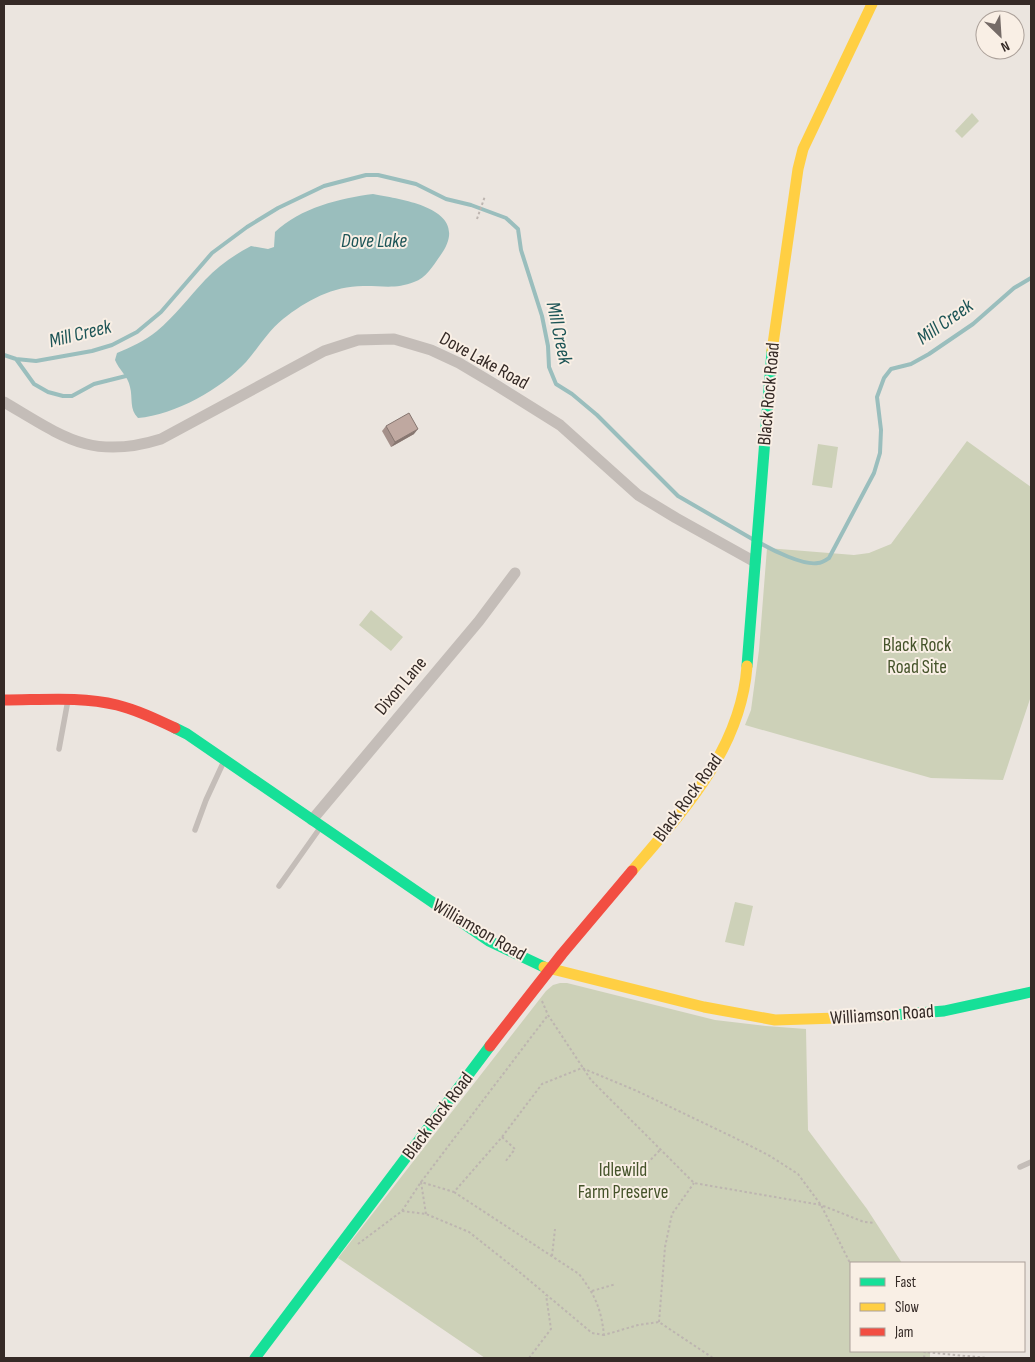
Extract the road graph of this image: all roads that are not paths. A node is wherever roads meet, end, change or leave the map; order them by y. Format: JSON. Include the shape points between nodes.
{"nodes":[{"id":1,"x":872,"y":4,"type":"edge"},
{"id":2,"x":4,"y":402,"type":"edge"},
{"id":3,"x":755,"y":562,"type":"junction"},
{"id":4,"x":515,"y":573,"type":"dead end"},
{"id":5,"x":4,"y":700,"type":"edge"},
{"id":6,"x":68,"y":700,"type":"junction"},
{"id":7,"x":59,"y":749,"type":"dead end"},
{"id":8,"x":225,"y":760,"type":"junction"},
{"id":9,"x":317,"y":823,"type":"junction"},
{"id":10,"x":195,"y":830,"type":"dead end"},
{"id":11,"x":279,"y":886,"type":"dead end"},
{"id":12,"x":549,"y":969,"type":"junction"},
{"id":13,"x":1031,"y":992,"type":"edge"},
{"id":14,"x":1031,"y":1162,"type":"edge"},
{"id":15,"x":1020,"y":1166,"type":"dead end"},
{"id":16,"x":256,"y":1358,"type":"edge"}],
"edges":[{"from":1,"to":3,"type":"street","name":"Black Rock Road","via":[[803,149],[798,169],[772,350]]},
{"from":2,"to":3,"type":"street","name":"Dove Lake Road","via":[[79,443],[101,447],[139,446],[161,439],[324,351],[358,340],[394,339],[432,350],[496,384],[560,425],[638,495]]},
{"from":3,"to":12,"type":"street","name":"Black Rock Road","via":[[746,681],[740,709],[720,755],[670,827]]},
{"from":4,"to":9,"type":"street","name":"Dixon Lane"},
{"from":5,"to":6,"type":"street","name":"Williamson Road"},
{"from":6,"to":7,"type":"lane"},
{"from":6,"to":8,"type":"street","name":"Williamson Road","via":[[109,703],[145,715],[187,734]]},
{"from":8,"to":9,"type":"street","name":"Williamson Road"},
{"from":8,"to":10,"type":"lane"},
{"from":9,"to":11,"type":"lane"},
{"from":9,"to":12,"type":"street","name":"Williamson Road","via":[[489,940]]},
{"from":12,"to":13,"type":"street","name":"Williamson Road","via":[[704,1007],[775,1020],[944,1011]]},
{"from":12,"to":16,"type":"street","name":"Black Rock Road"},
{"from":14,"to":15,"type":"lane"}]}
